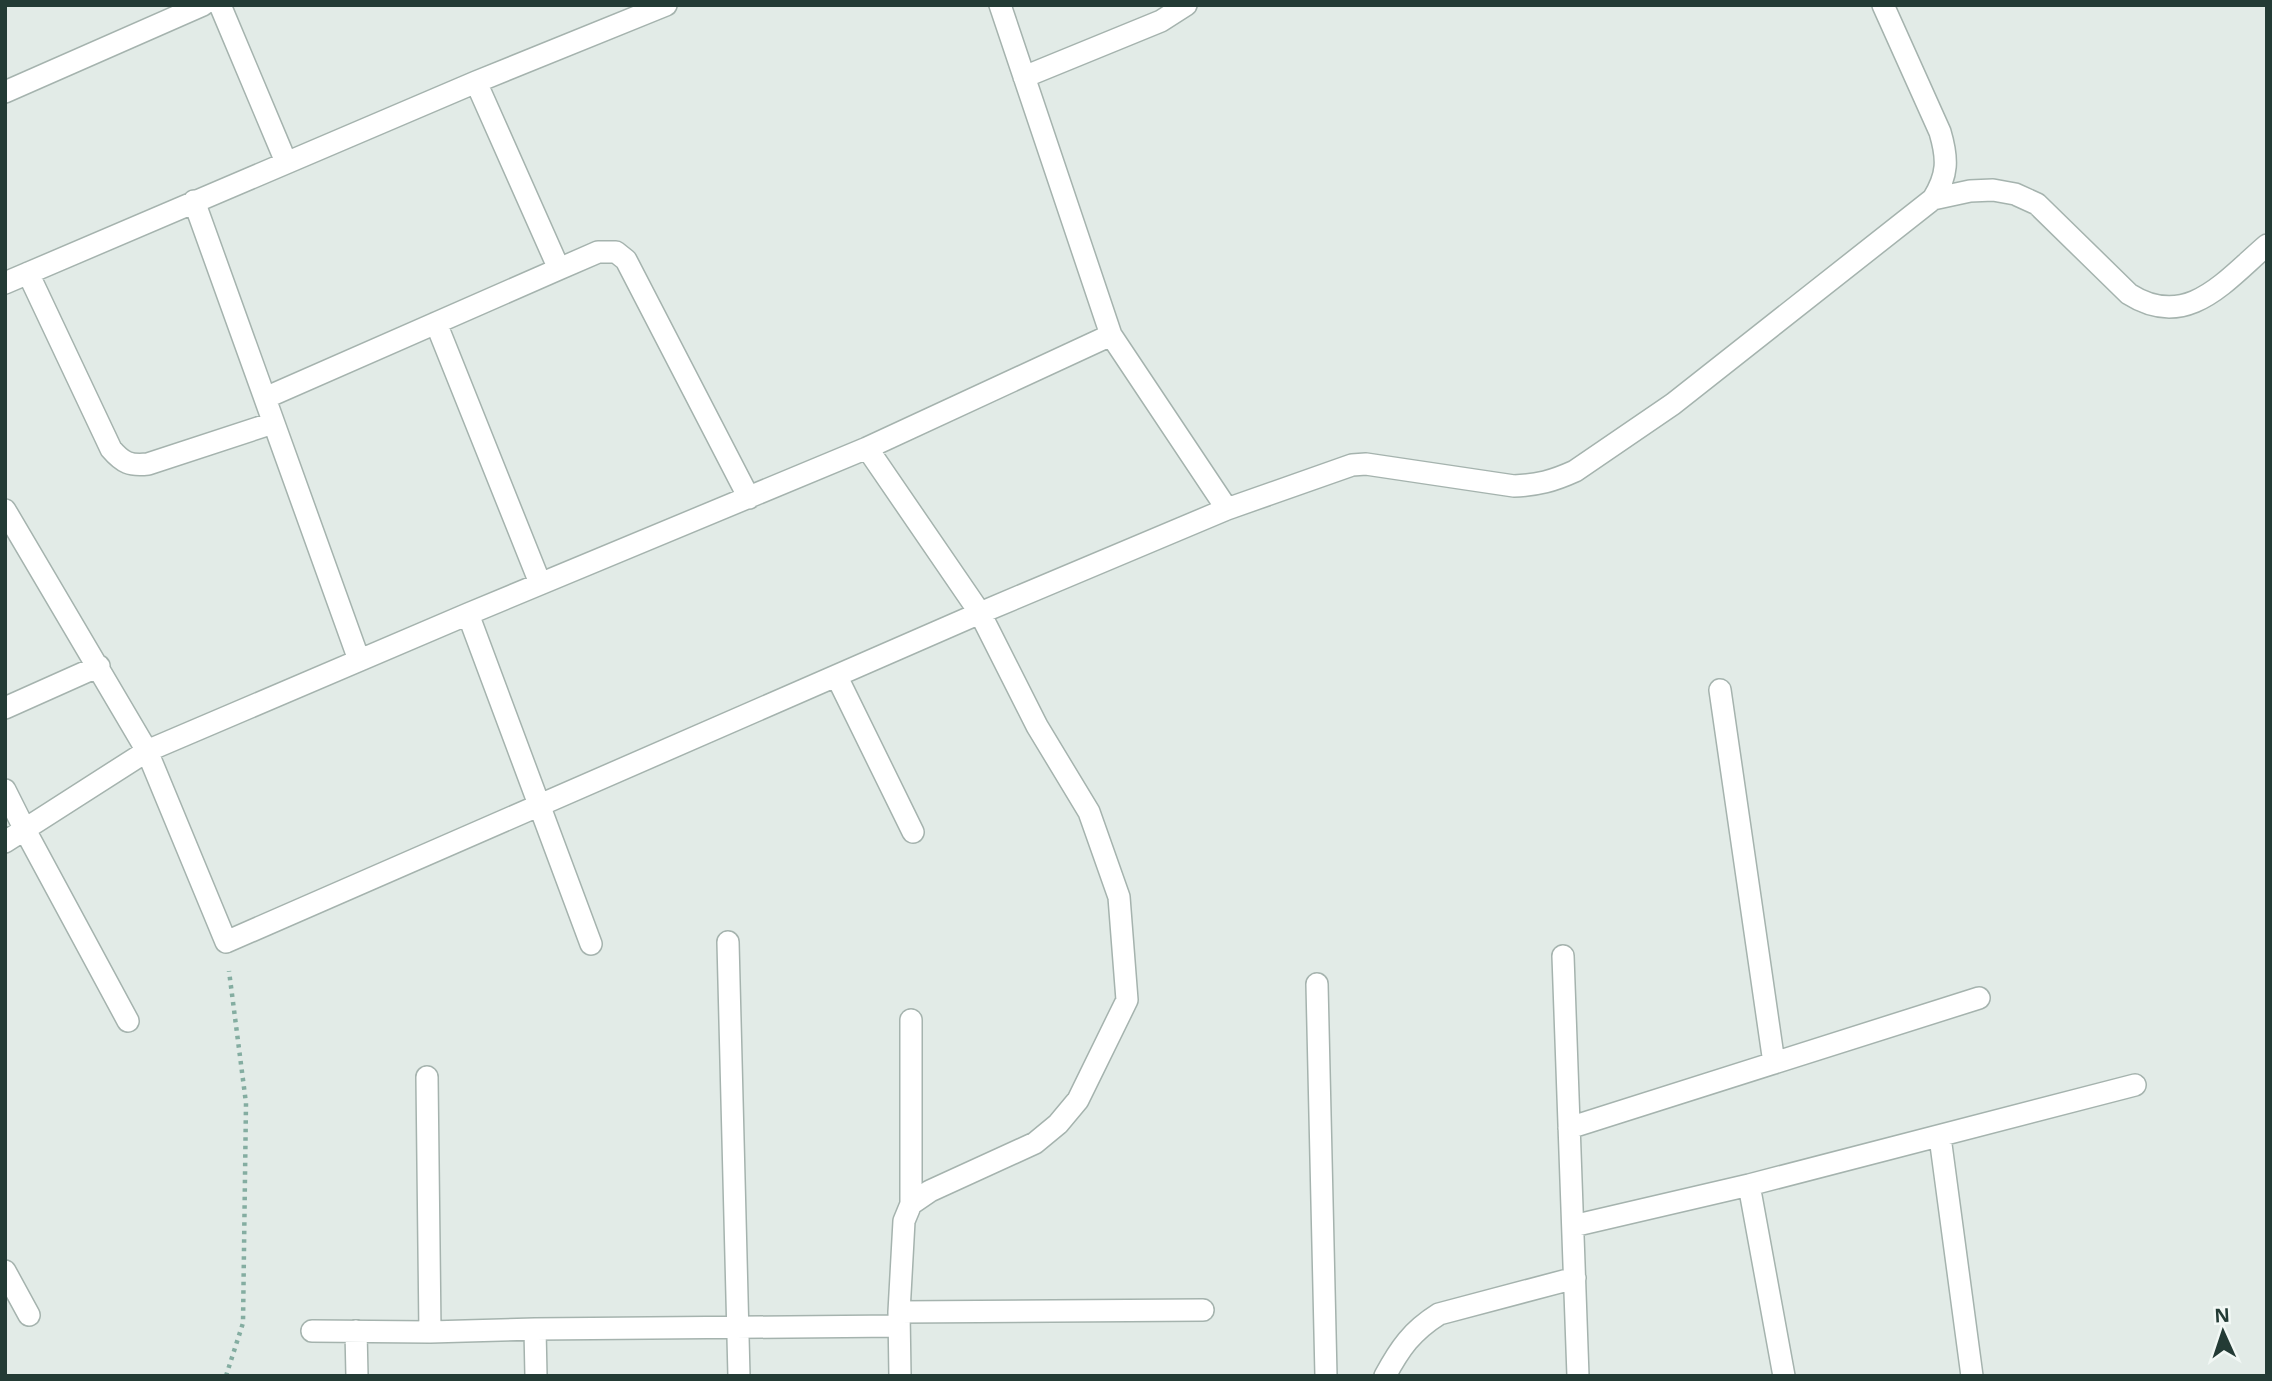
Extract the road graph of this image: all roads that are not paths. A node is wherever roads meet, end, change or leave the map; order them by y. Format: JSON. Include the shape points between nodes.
{"nodes":[{"id":1,"x":202,"y":5,"type":"edge"},
{"id":2,"x":220,"y":5,"type":"edge"},
{"id":3,"x":666,"y":5,"type":"edge"},
{"id":4,"x":1000,"y":5,"type":"edge"},
{"id":5,"x":1883,"y":5,"type":"edge"},
{"id":6,"x":1185,"y":6,"type":"edge"},
{"id":7,"x":1024,"y":77,"type":"junction"},
{"id":8,"x":476,"y":82,"type":"junction"},
{"id":9,"x":5,"y":92,"type":"edge"},
{"id":10,"x":286,"y":162,"type":"junction"},
{"id":11,"x":1933,"y":199,"type":"junction"},
{"id":12,"x":194,"y":201,"type":"junction"},
{"id":13,"x":2267,"y":245,"type":"edge"},
{"id":14,"x":559,"y":269,"type":"junction"},
{"id":15,"x":29,"y":273,"type":"junction"},
{"id":16,"x":5,"y":283,"type":"edge"},
{"id":17,"x":436,"y":323,"type":"junction"},
{"id":18,"x":1111,"y":335,"type":"junction"},
{"id":19,"x":265,"y":398,"type":"junction"},
{"id":20,"x":274,"y":423,"type":"junction"},
{"id":21,"x":867,"y":448,"type":"junction"},
{"id":22,"x":749,"y":498,"type":"junction"},
{"id":23,"x":1227,"y":509,"type":"junction"},
{"id":24,"x":5,"y":510,"type":"edge"},
{"id":25,"x":540,"y":583,"type":"junction"},
{"id":26,"x":980,"y":613,"type":"junction"},
{"id":27,"x":468,"y":614,"type":"junction"},
{"id":28,"x":359,"y":660,"type":"junction"},
{"id":29,"x":99,"y":666,"type":"junction"},
{"id":30,"x":837,"y":677,"type":"junction"},
{"id":31,"x":1720,"y":690,"type":"dead end"},
{"id":32,"x":5,"y":708,"type":"edge"},
{"id":33,"x":147,"y":751,"type":"junction"},
{"id":34,"x":5,"y":789,"type":"edge"},
{"id":35,"x":539,"y":806,"type":"junction"},
{"id":36,"x":25,"y":830,"type":"junction"},
{"id":37,"x":913,"y":832,"type":"dead end"},
{"id":38,"x":5,"y":842,"type":"edge"},
{"id":39,"x":728,"y":943,"type":"dead end"},
{"id":40,"x":591,"y":944,"type":"dead end"},
{"id":41,"x":1563,"y":957,"type":"dead end"},
{"id":42,"x":1317,"y":984,"type":"dead end"},
{"id":43,"x":1979,"y":998,"type":"dead end"},
{"id":44,"x":911,"y":1020,"type":"dead end"},
{"id":45,"x":128,"y":1021,"type":"dead end"},
{"id":46,"x":1774,"y":1063,"type":"junction"},
{"id":47,"x":427,"y":1077,"type":"dead end"},
{"id":48,"x":2135,"y":1085,"type":"dead end"},
{"id":49,"x":1569,"y":1128,"type":"junction"},
{"id":50,"x":1940,"y":1137,"type":"junction"},
{"id":51,"x":1749,"y":1185,"type":"junction"},
{"id":52,"x":911,"y":1204,"type":"junction"},
{"id":53,"x":1573,"y":1226,"type":"junction"},
{"id":54,"x":5,"y":1271,"type":"edge"},
{"id":55,"x":1575,"y":1278,"type":"junction"},
{"id":56,"x":1203,"y":1310,"type":"dead end"},
{"id":57,"x":29,"y":1315,"type":"dead end"},
{"id":58,"x":899,"y":1319,"type":"junction"},
{"id":59,"x":738,"y":1327,"type":"junction"},
{"id":60,"x":535,"y":1329,"type":"junction"},
{"id":61,"x":312,"y":1331,"type":"dead end"},
{"id":62,"x":356,"y":1331,"type":"junction"},
{"id":63,"x":430,"y":1332,"type":"junction"},
{"id":64,"x":357,"y":1376,"type":"edge"},
{"id":65,"x":536,"y":1376,"type":"edge"},
{"id":66,"x":739,"y":1376,"type":"edge"},
{"id":67,"x":900,"y":1376,"type":"edge"},
{"id":68,"x":1326,"y":1376,"type":"edge"},
{"id":69,"x":1385,"y":1376,"type":"edge"},
{"id":70,"x":1578,"y":1376,"type":"edge"},
{"id":71,"x":1784,"y":1376,"type":"edge"},
{"id":72,"x":1972,"y":1376,"type":"edge"}],
"edges":[{"from":1,"to":9,"type":"street"},
{"from":2,"to":10,"type":"street"},
{"from":3,"to":8,"type":"street"},
{"from":4,"to":7,"type":"street"},
{"from":5,"to":11,"type":"street","via":[[1946,151],[1942,185]]},
{"from":6,"to":7,"type":"street","via":[[1161,21]]},
{"from":7,"to":18,"type":"street"},
{"from":8,"to":10,"type":"street"},
{"from":8,"to":14,"type":"street"},
{"from":10,"to":12,"type":"street"},
{"from":11,"to":13,"type":"street","via":[[1993,190],[2037,204],[2129,294],[2144,304],[2161,307],[2185,306],[2205,298]]},
{"from":11,"to":23,"type":"street","via":[[1673,404],[1558,479],[1514,486],[1352,465]]},
{"from":12,"to":15,"type":"street"},
{"from":12,"to":19,"type":"street"},
{"from":14,"to":17,"type":"street"},
{"from":14,"to":22,"type":"street","via":[[598,253],[616,251],[626,260]]},
{"from":15,"to":16,"type":"street"},
{"from":15,"to":20,"type":"street","via":[[120,460],[131,466],[148,464]]},
{"from":17,"to":19,"type":"street"},
{"from":17,"to":25,"type":"street"},
{"from":18,"to":21,"type":"street"},
{"from":18,"to":23,"type":"street"},
{"from":19,"to":20,"type":"street"},
{"from":20,"to":28,"type":"street"},
{"from":21,"to":22,"type":"street"},
{"from":21,"to":26,"type":"street"},
{"from":22,"to":25,"type":"street"},
{"from":23,"to":26,"type":"street"},
{"from":24,"to":29,"type":"street"},
{"from":25,"to":27,"type":"street"},
{"from":26,"to":30,"type":"street"},
{"from":26,"to":52,"type":"street","via":[[1037,726],[1089,812],[1119,897],[1127,1000],[1078,1100],[1058,1124],[1035,1143]]},
{"from":27,"to":28,"type":"street"},
{"from":27,"to":35,"type":"street"},
{"from":28,"to":33,"type":"street"},
{"from":29,"to":32,"type":"street"},
{"from":29,"to":33,"type":"street"},
{"from":30,"to":35,"type":"street"},
{"from":30,"to":37,"type":"street"},
{"from":31,"to":46,"type":"street"},
{"from":33,"to":35,"type":"street","via":[[226,942]]},
{"from":33,"to":36,"type":"street"},
{"from":34,"to":36,"type":"street"},
{"from":35,"to":40,"type":"street"},
{"from":36,"to":38,"type":"street"},
{"from":36,"to":45,"type":"street"},
{"from":39,"to":59,"type":"street"},
{"from":41,"to":49,"type":"street"},
{"from":42,"to":68,"type":"street"},
{"from":43,"to":46,"type":"street"},
{"from":44,"to":52,"type":"street"},
{"from":46,"to":49,"type":"street"},
{"from":47,"to":63,"type":"street"},
{"from":48,"to":50,"type":"street"},
{"from":49,"to":53,"type":"street"},
{"from":50,"to":51,"type":"street"},
{"from":50,"to":72,"type":"street"},
{"from":51,"to":53,"type":"street"},
{"from":51,"to":71,"type":"street"},
{"from":52,"to":58,"type":"street","via":[[904,1221]]},
{"from":53,"to":55,"type":"street"},
{"from":54,"to":57,"type":"street"},
{"from":55,"to":69,"type":"street","via":[[1439,1314],[1420,1326],[1399,1350]]},
{"from":55,"to":70,"type":"street"},
{"from":56,"to":58,"type":"street"},
{"from":58,"to":59,"type":"street"},
{"from":58,"to":67,"type":"street"},
{"from":59,"to":60,"type":"street"},
{"from":59,"to":66,"type":"street"},
{"from":60,"to":63,"type":"street"},
{"from":60,"to":65,"type":"street"},
{"from":61,"to":62,"type":"street"},
{"from":62,"to":63,"type":"street"},
{"from":62,"to":64,"type":"street"}]}
